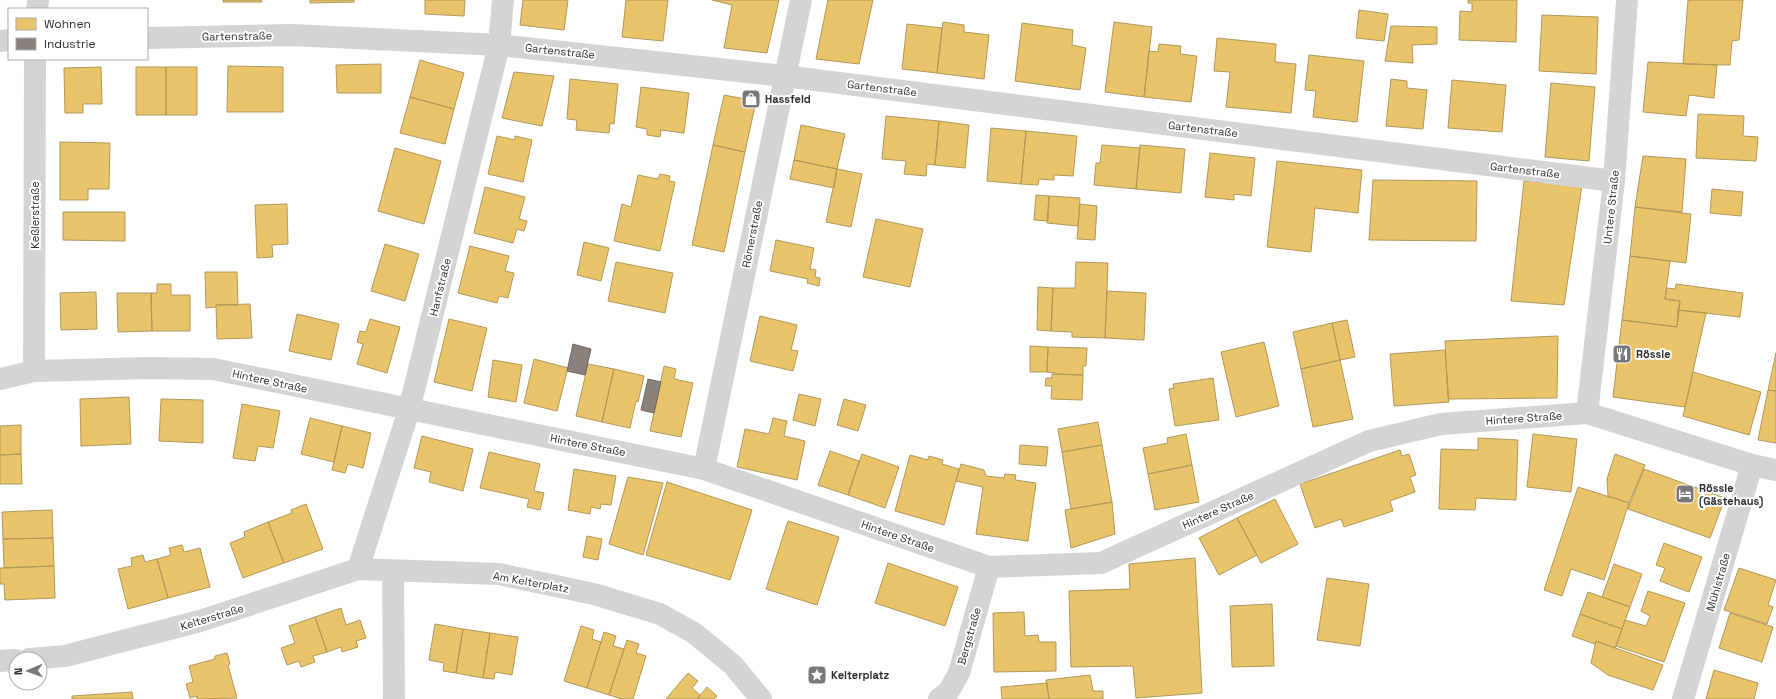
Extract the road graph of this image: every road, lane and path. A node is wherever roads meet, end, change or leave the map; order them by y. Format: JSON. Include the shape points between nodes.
{"nodes":[{"id":1,"x":503,"y":0,"type":"edge"},
{"id":2,"x":801,"y":0,"type":"edge"},
{"id":3,"x":1627,"y":0,"type":"edge"},
{"id":4,"x":148,"y":38,"type":"edge"},
{"id":5,"x":500,"y":45,"type":"junction"},
{"id":6,"x":35,"y":60,"type":"edge"},
{"id":7,"x":784,"y":76,"type":"junction"},
{"id":8,"x":1614,"y":181,"type":"junction"},
{"id":9,"x":34,"y":372,"type":"junction"},
{"id":10,"x":0,"y":379,"type":"edge"},
{"id":11,"x":409,"y":410,"type":"junction"},
{"id":12,"x":1587,"y":413,"type":"junction"},
{"id":13,"x":1752,"y":465,"type":"junction"},
{"id":14,"x":704,"y":469,"type":"junction"},
{"id":15,"x":1776,"y":470,"type":"edge"},
{"id":16,"x":989,"y":567,"type":"junction"},
{"id":17,"x":358,"y":569,"type":"junction"},
{"id":18,"x":393,"y":571,"type":"junction"},
{"id":19,"x":48,"y":657,"type":"edge"},
{"id":20,"x":394,"y":699,"type":"edge"},
{"id":21,"x":761,"y":699,"type":"edge"},
{"id":22,"x":939,"y":699,"type":"edge"},
{"id":23,"x":1683,"y":699,"type":"edge"}],
"edges":[{"from":1,"to":5,"type":"street","name":"Hanfstraße"},
{"from":2,"to":7,"type":"street","name":"Römerstraße"},
{"from":3,"to":8,"type":"street","name":"Untere Straße"},
{"from":4,"to":5,"type":"street","name":"Gartenstraße","via":[[292,35]]},
{"from":5,"to":7,"type":"street","name":"Gartenstraße"},
{"from":5,"to":11,"type":"street","name":"Hanfstraße"},
{"from":6,"to":9,"type":"street","name":"Keßlerstraße"},
{"from":7,"to":8,"type":"street","name":"Gartenstraße"},
{"from":7,"to":14,"type":"street","name":"Römerstraße"},
{"from":8,"to":12,"type":"street","name":"Untere Straße"},
{"from":9,"to":10,"type":"street","name":"Hintere Straße"},
{"from":9,"to":11,"type":"street","name":"Hintere Straße","via":[[149,368],[213,369]]},
{"from":11,"to":14,"type":"street","name":"Hintere Straße"},
{"from":11,"to":17,"type":"street","name":"Hanfstraße"},
{"from":12,"to":13,"type":"street","name":"Hintere Straße"},
{"from":12,"to":16,"type":"street","name":"Hintere Straße","via":[[1442,424],[1369,442],[1101,563]]},
{"from":13,"to":15,"type":"street","name":"Hintere Straße"},
{"from":13,"to":23,"type":"street","name":"Mühlstraße"},
{"from":14,"to":16,"type":"street","name":"Hintere Straße"},
{"from":16,"to":22,"type":"street","name":"Bergstraße","via":[[959,673],[949,691]]},
{"from":17,"to":18,"type":"street","name":"Kelterstraße"},
{"from":17,"to":19,"type":"street","name":"Kelterstraße","via":[[200,621],[65,656]]},
{"from":18,"to":20,"type":"street"},
{"from":18,"to":21,"type":"street","name":"Am Kelterplatz","via":[[499,574],[594,594],[660,614],[700,638],[732,665]]}]}
